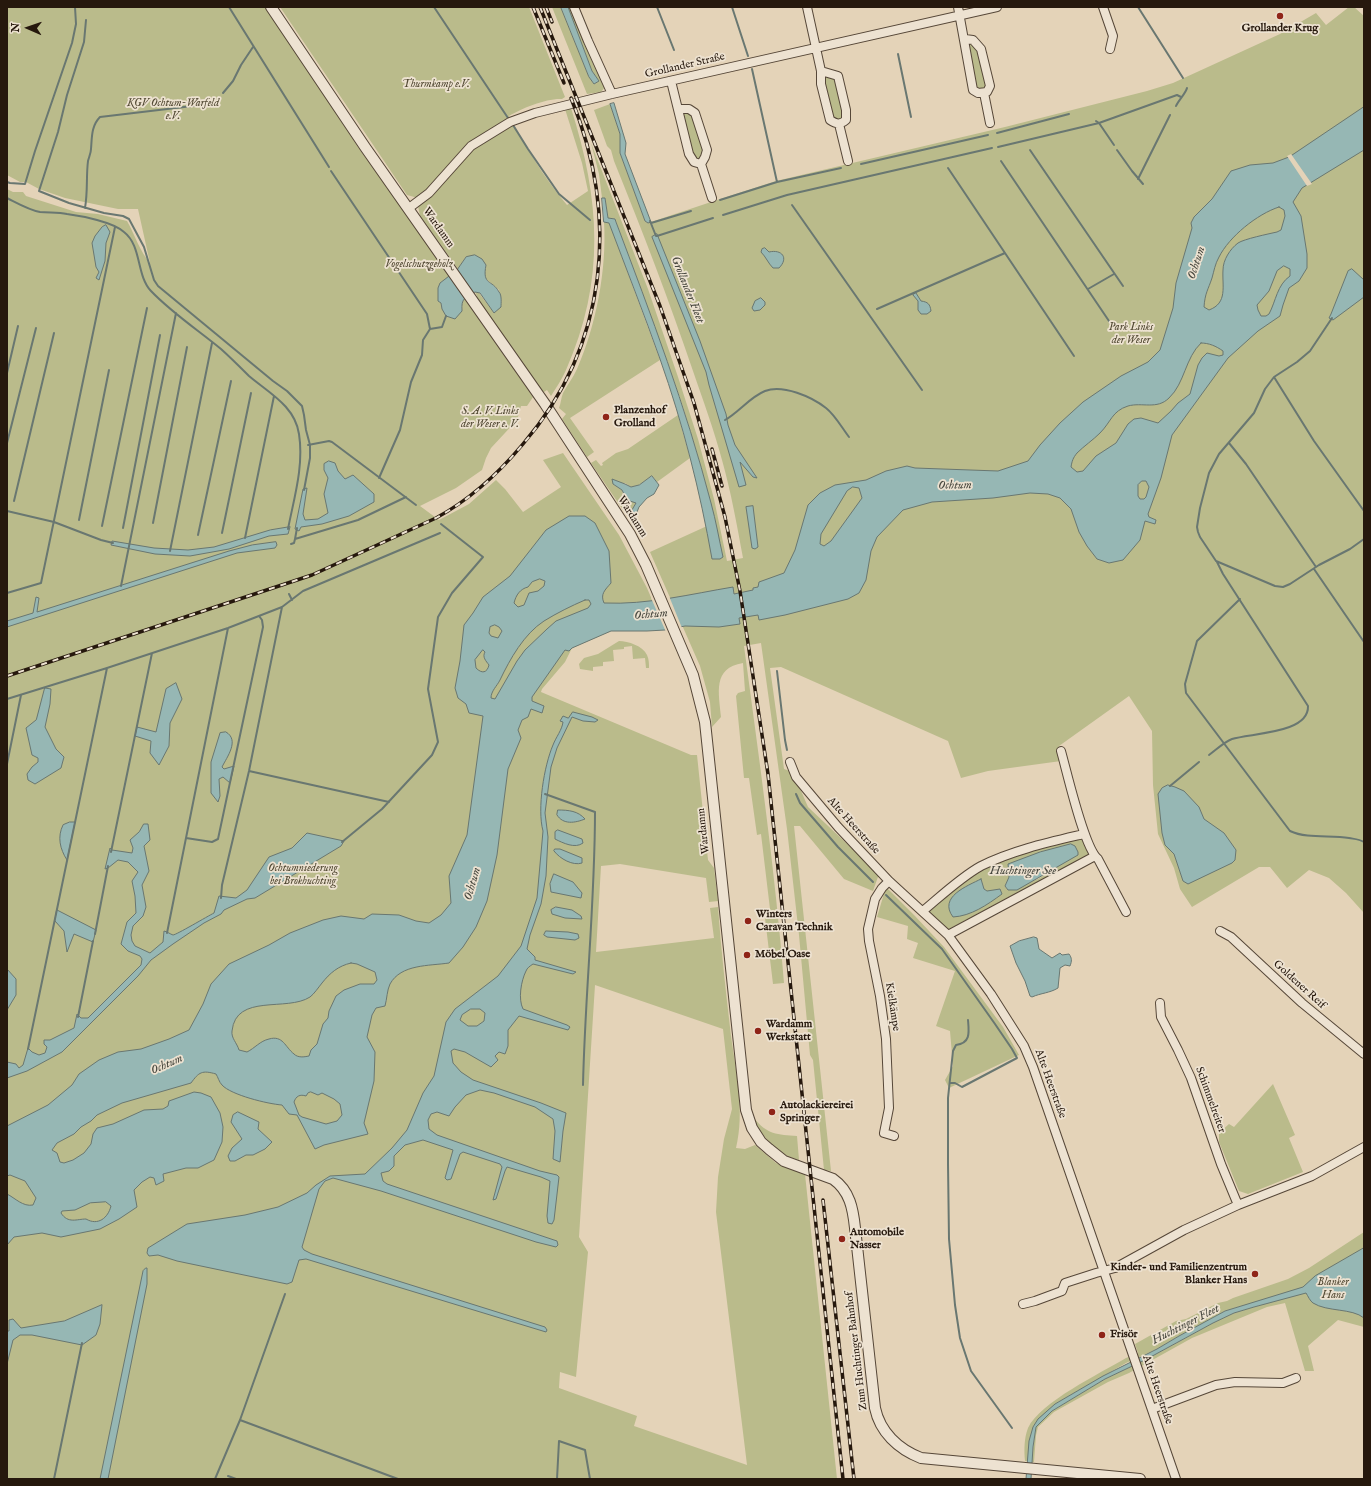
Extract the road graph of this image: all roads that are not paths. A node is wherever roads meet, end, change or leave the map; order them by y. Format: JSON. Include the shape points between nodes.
{"nodes":[{"id":1,"x":271,"y":7,"type":"edge"},
{"id":2,"x":574,"y":7,"type":"edge"},
{"id":3,"x":807,"y":7,"type":"edge"},
{"id":4,"x":997,"y":7,"type":"edge"},
{"id":5,"x":1103,"y":7,"type":"edge"},
{"id":6,"x":959,"y":11,"type":"edge"},
{"id":7,"x":965,"y":39,"type":"junction"},
{"id":8,"x":816,"y":47,"type":"junction"},
{"id":9,"x":1110,"y":49,"type":"dead end"},
{"id":10,"x":821,"y":71,"type":"junction"},
{"id":11,"x":671,"y":81,"type":"junction"},
{"id":12,"x":984,"y":93,"type":"junction"},
{"id":13,"x":612,"y":94,"type":"junction"},
{"id":14,"x":678,"y":109,"type":"junction"},
{"id":15,"x":839,"y":124,"type":"junction"},
{"id":16,"x":990,"y":124,"type":"dead end"},
{"id":17,"x":848,"y":161,"type":"dead end"},
{"id":18,"x":701,"y":164,"type":"junction"},
{"id":19,"x":712,"y":198,"type":"dead end"},
{"id":20,"x":409,"y":208,"type":"junction"},
{"id":21,"x":1061,"y":751,"type":"dead end"},
{"id":22,"x":790,"y":762,"type":"dead end"},
{"id":23,"x":1084,"y":834,"type":"junction"},
{"id":24,"x":1095,"y":856,"type":"junction"},
{"id":25,"x":889,"y":881,"type":"junction"},
{"id":26,"x":923,"y":911,"type":"junction"},
{"id":27,"x":1126,"y":912,"type":"dead end"},
{"id":28,"x":1220,"y":931,"type":"dead end"},
{"id":29,"x":948,"y":935,"type":"junction"},
{"id":30,"x":1160,"y":1003,"type":"dead end"},
{"id":31,"x":1364,"y":1054,"type":"edge"},
{"id":32,"x":752,"y":1128,"type":"joint"},
{"id":33,"x":894,"y":1136,"type":"dead end"},
{"id":34,"x":1364,"y":1146,"type":"edge"},
{"id":35,"x":1238,"y":1205,"type":"junction"},
{"id":36,"x":1104,"y":1271,"type":"junction"},
{"id":37,"x":1023,"y":1304,"type":"dead end"},
{"id":38,"x":1296,"y":1378,"type":"dead end"},
{"id":39,"x":1152,"y":1409,"type":"junction"},
{"id":40,"x":1140,"y":1479,"type":"edge"},
{"id":41,"x":1176,"y":1479,"type":"edge"}],
"edges":[{"from":1,"to":20,"type":"street","name":"Wardamm"},
{"from":2,"to":13,"type":"street"},
{"from":3,"to":8,"type":"street"},
{"from":4,"to":6,"type":"street","name":"Grollander Straße"},
{"from":5,"to":9,"type":"street","via":[[1113,36]]},
{"from":6,"to":7,"type":"street"},
{"from":6,"to":8,"type":"street","name":"Grollander Straße"},
{"from":7,"to":12,"type":"street","via":[[973,90]]},
{"from":7,"to":12,"type":"street","via":[[973,40],[981,49],[990,86]]},
{"from":8,"to":10,"type":"street"},
{"from":8,"to":11,"type":"street","name":"Grollander Straße"},
{"from":10,"to":15,"type":"street","via":[[821,84],[830,120]]},
{"from":10,"to":15,"type":"street","via":[[838,76],[846,110],[846,120]]},
{"from":11,"to":13,"type":"street","name":"Grollander Straße"},
{"from":11,"to":14,"type":"street"},
{"from":12,"to":16,"type":"street"},
{"from":13,"to":20,"type":"street","name":"Grollander Straße","via":[[535,113],[510,122],[471,146],[429,193]]},
{"from":14,"to":18,"type":"street","via":[[689,154],[694,162]]},
{"from":14,"to":18,"type":"street","via":[[689,109],[696,113],[707,150]]},
{"from":15,"to":17,"type":"street"},
{"from":18,"to":19,"type":"street"},
{"from":20,"to":32,"type":"street","name":"Wardamm","via":[[545,404],[630,534],[693,675],[705,722],[746,1110]]},
{"from":21,"to":23,"type":"street"},
{"from":22,"to":25,"type":"street","name":"Alte Heerstraße","via":[[796,777],[838,827]]},
{"from":23,"to":24,"type":"street"},
{"from":23,"to":26,"type":"street","via":[[1032,847],[981,866]]},
{"from":24,"to":27,"type":"street"},
{"from":24,"to":29,"type":"street"},
{"from":25,"to":26,"type":"street","name":"Alte Heerstraße"},
{"from":25,"to":33,"type":"street","name":"Kielkämpe","via":[[875,899],[868,929],[886,1040],[889,1108],[884,1133]]},
{"from":26,"to":29,"type":"street","name":"Alte Heerstraße"},
{"from":28,"to":31,"type":"street","name":"Goldener Reif","via":[[1231,937],[1296,998]]},
{"from":29,"to":36,"type":"street","name":"Alte Heerstraße","via":[[1024,1046]]},
{"from":30,"to":35,"type":"street","name":"Schimmelreiter","via":[[1161,1017],[1191,1078]]},
{"from":32,"to":40,"type":"street","name":"Zum Huchtinger Bahnhof","via":[[761,1142],[784,1161],[833,1179],[848,1195],[854,1220],[875,1408],[887,1434],[904,1449],[921,1458]]},
{"from":34,"to":35,"type":"street","via":[[1312,1176]]},
{"from":35,"to":36,"type":"street","via":[[1184,1230],[1115,1268]]},
{"from":36,"to":37,"type":"street","via":[[1065,1284],[1062,1291]]},
{"from":36,"to":39,"type":"street","name":"Alte Heerstraße"},
{"from":38,"to":39,"type":"street","via":[[1283,1383],[1235,1382],[1216,1385]]},
{"from":39,"to":41,"type":"street","name":"Alte Heerstraße"}]}
